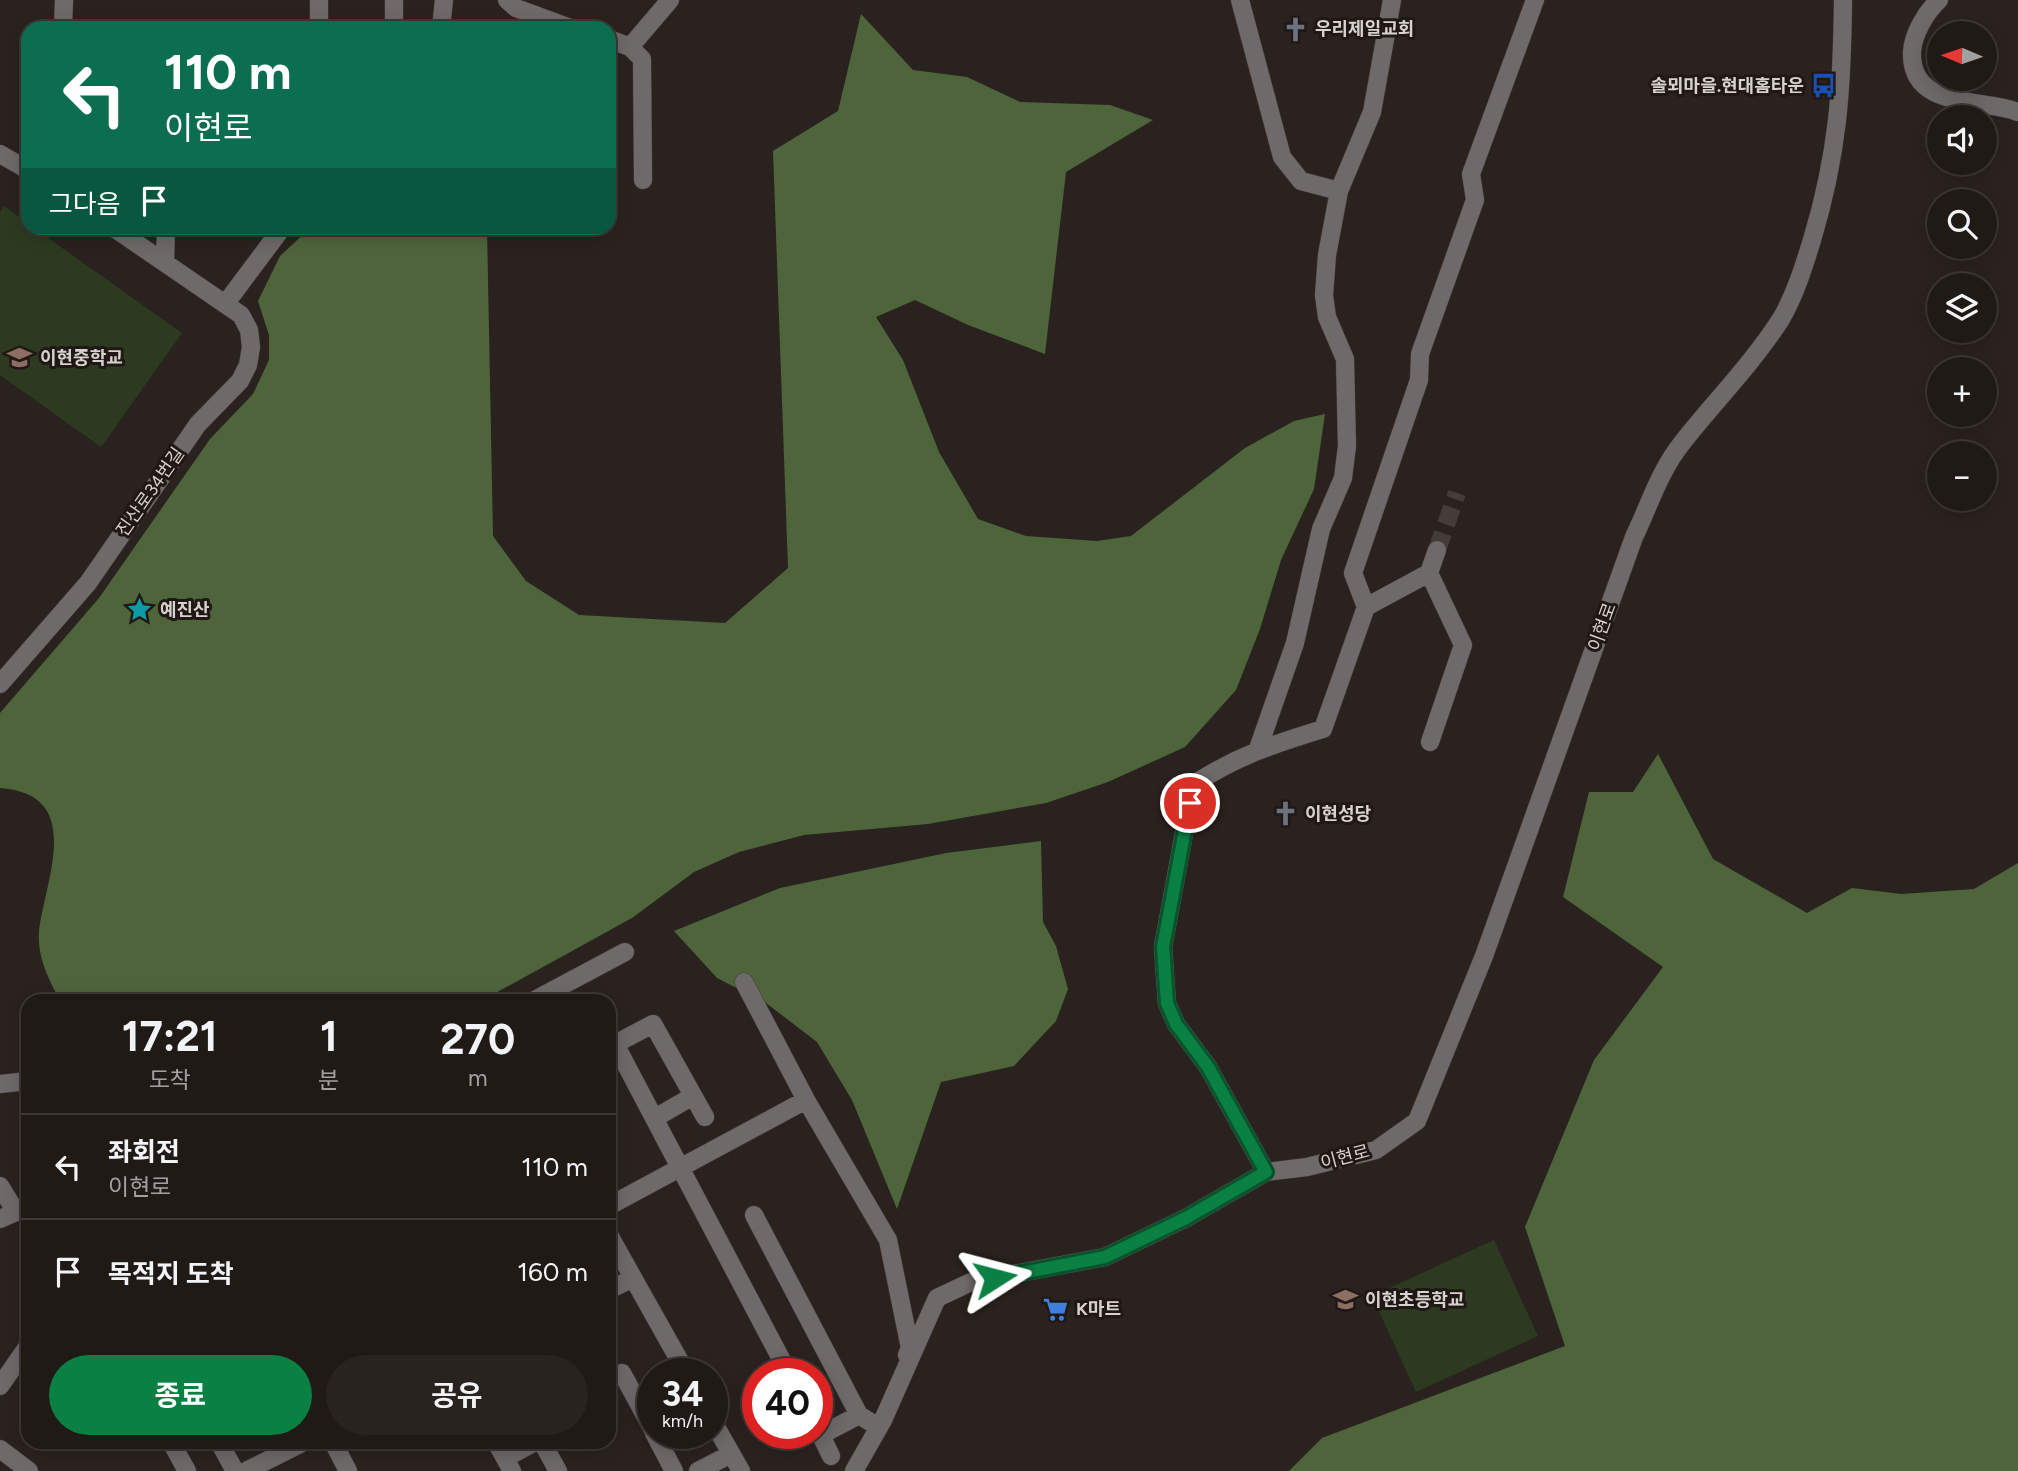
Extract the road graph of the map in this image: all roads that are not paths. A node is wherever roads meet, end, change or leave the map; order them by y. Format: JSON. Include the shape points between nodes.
{"nodes":[{"id":1,"x":64,"y":0,"type":"edge"},
{"id":2,"x":319,"y":0,"type":"edge"},
{"id":3,"x":394,"y":0,"type":"edge"},
{"id":4,"x":444,"y":0,"type":"edge"},
{"id":5,"x":507,"y":0,"type":"edge"},
{"id":6,"x":670,"y":0,"type":"edge"},
{"id":7,"x":1240,"y":0,"type":"edge"},
{"id":8,"x":1392,"y":0,"type":"edge"},
{"id":9,"x":1535,"y":0,"type":"edge"},
{"id":10,"x":1843,"y":0,"type":"edge"},
{"id":11,"x":1939,"y":0,"type":"edge"},
{"id":12,"x":63,"y":21,"type":"edge"},
{"id":13,"x":319,"y":21,"type":"edge"},
{"id":14,"x":394,"y":21,"type":"edge"},
{"id":15,"x":442,"y":21,"type":"edge"},
{"id":16,"x":551,"y":21,"type":"edge"},
{"id":17,"x":616,"y":42,"type":"edge"},
{"id":18,"x":630,"y":47,"type":"junction"},
{"id":19,"x":2018,"y":111,"type":"edge"},
{"id":20,"x":0,"y":154,"type":"edge"},
{"id":21,"x":21,"y":166,"type":"edge"},
{"id":22,"x":643,"y":180,"type":"dead end"},
{"id":23,"x":1339,"y":191,"type":"junction"},
{"id":24,"x":126,"y":235,"type":"edge"},
{"id":25,"x":166,"y":235,"type":"edge"},
{"id":26,"x":276,"y":235,"type":"edge"},
{"id":27,"x":165,"y":262,"type":"junction"},
{"id":28,"x":221,"y":300,"type":"junction"},
{"id":29,"x":1437,"y":550,"type":"tunnel mouth"},
{"id":30,"x":1429,"y":573,"type":"junction"},
{"id":31,"x":1366,"y":607,"type":"junction"},
{"id":32,"x":0,"y":684,"type":"edge"},
{"id":33,"x":1430,"y":742,"type":"dead end"},
{"id":34,"x":1258,"y":749,"type":"junction"},
{"id":35,"x":625,"y":951,"type":"dead end"},
{"id":36,"x":744,"y":982,"type":"dead end"},
{"id":37,"x":546,"y":994,"type":"edge"},
{"id":38,"x":616,"y":1043,"type":"edge"},
{"id":39,"x":616,"y":1046,"type":"edge"},
{"id":40,"x":21,"y":1082,"type":"edge"},
{"id":41,"x":0,"y":1084,"type":"edge"},
{"id":42,"x":693,"y":1096,"type":"junction"},
{"id":43,"x":806,"y":1100,"type":"junction"},
{"id":44,"x":705,"y":1117,"type":"dead end"},
{"id":45,"x":655,"y":1118,"type":"junction"},
{"id":46,"x":680,"y":1168,"type":"junction"},
{"id":47,"x":1266,"y":1172,"type":"junction"},
{"id":48,"x":0,"y":1186,"type":"edge"},
{"id":49,"x":616,"y":1202,"type":"edge"},
{"id":50,"x":15,"y":1212,"type":"edge"},
{"id":51,"x":754,"y":1215,"type":"dead end"},
{"id":52,"x":616,"y":1247,"type":"edge"},
{"id":53,"x":634,"y":1278,"type":"junction"},
{"id":54,"x":616,"y":1287,"type":"edge"},
{"id":55,"x":21,"y":1356,"type":"edge"},
{"id":56,"x":678,"y":1358,"type":"edge"},
{"id":57,"x":781,"y":1358,"type":"edge"},
{"id":58,"x":622,"y":1373,"type":"dead end"},
{"id":59,"x":0,"y":1386,"type":"edge"},
{"id":60,"x":637,"y":1401,"type":"edge"},
{"id":61,"x":859,"y":1415,"type":"junction"},
{"id":62,"x":833,"y":1425,"type":"edge"},
{"id":63,"x":875,"y":1426,"type":"junction"},
{"id":64,"x":0,"y":1449,"type":"edge"},
{"id":65,"x":175,"y":1449,"type":"edge"},
{"id":66,"x":223,"y":1449,"type":"edge"},
{"id":67,"x":290,"y":1449,"type":"edge"},
{"id":68,"x":337,"y":1449,"type":"edge"},
{"id":69,"x":521,"y":1449,"type":"edge"},
{"id":70,"x":546,"y":1449,"type":"edge"},
{"id":71,"x":663,"y":1449,"type":"edge"},
{"id":72,"x":728,"y":1449,"type":"edge"},
{"id":73,"x":828,"y":1449,"type":"edge"},
{"id":74,"x":731,"y":1454,"type":"junction"},
{"id":75,"x":831,"y":1456,"type":"dead end"},
{"id":76,"x":504,"y":1457,"type":"edge"},
{"id":77,"x":29,"y":1471,"type":"edge"},
{"id":78,"x":187,"y":1471,"type":"edge"},
{"id":79,"x":235,"y":1471,"type":"edge"},
{"id":80,"x":246,"y":1471,"type":"edge"},
{"id":81,"x":348,"y":1471,"type":"edge"},
{"id":82,"x":558,"y":1471,"type":"edge"},
{"id":83,"x":674,"y":1471,"type":"edge"},
{"id":84,"x":698,"y":1471,"type":"edge"},
{"id":85,"x":741,"y":1471,"type":"edge"},
{"id":86,"x":849,"y":1471,"type":"edge"},
{"id":87,"x":854,"y":1471,"type":"edge"}],
"edges":[{"from":1,"to":12,"type":"street"},
{"from":2,"to":13,"type":"street"},
{"from":3,"to":14,"type":"street"},
{"from":4,"to":15,"type":"street"},
{"from":5,"to":16,"type":"street"},
{"from":6,"to":18,"type":"street"},
{"from":7,"to":23,"type":"street","via":[[1282,157],[1301,181]]},
{"from":8,"to":23,"type":"street","via":[[1372,112]]},
{"from":9,"to":31,"type":"street","via":[[1471,174],[1475,200],[1420,354],[1419,380],[1353,573]]},
{"from":10,"to":47,"type":"street","name":"이현로","via":[[1837,142],[1806,261],[1770,335],[1682,443],[1655,488],[1484,956],[1417,1121],[1376,1150]]},
{"from":11,"to":19,"type":"street","via":[[1919,28],[1912,49],[1921,85],[1935,95]]},
{"from":17,"to":18,"type":"street"},
{"from":18,"to":22,"type":"street","via":[[642,59]]},
{"from":20,"to":21,"type":"street"},
{"from":23,"to":34,"type":"street","via":[[1330,224],[1324,295],[1327,317],[1345,359],[1343,478],[1321,529],[1295,643]]},
{"from":24,"to":27,"type":"street","name":"진산로34번길"},
{"from":25,"to":27,"type":"street"},
{"from":26,"to":28,"type":"street"},
{"from":27,"to":28,"type":"street","name":"진산로34번길"},
{"from":28,"to":32,"type":"street","name":"진산로34번길","via":[[241,315],[249,330],[248,366],[240,381],[198,424],[88,583]]},
{"from":29,"to":30,"type":"street"},
{"from":30,"to":31,"type":"street"},
{"from":30,"to":33,"type":"street","via":[[1463,645]]},
{"from":31,"to":34,"type":"street","via":[[1323,729]]},
{"from":34,"to":47,"type":"street","via":[[1193,785],[1163,947],[1163,976],[1176,1024],[1208,1067]]},
{"from":35,"to":37,"type":"street"},
{"from":36,"to":43,"type":"street"},
{"from":38,"to":42,"type":"street","via":[[653,1024]]},
{"from":39,"to":45,"type":"street"},
{"from":40,"to":41,"type":"street"},
{"from":42,"to":44,"type":"street"},
{"from":42,"to":45,"type":"street"},
{"from":43,"to":46,"type":"street"},
{"from":43,"to":63,"type":"street","via":[[893,1256],[909,1348]]},
{"from":45,"to":46,"type":"street"},
{"from":46,"to":49,"type":"street"},
{"from":46,"to":57,"type":"street"},
{"from":47,"to":87,"type":"street","name":"이현로","via":[[1105,1257],[971,1282],[937,1298],[883,1420]]},
{"from":48,"to":50,"type":"street"},
{"from":51,"to":61,"type":"street"},
{"from":52,"to":53,"type":"street"},
{"from":53,"to":54,"type":"street"},
{"from":53,"to":56,"type":"street"},
{"from":55,"to":59,"type":"street"},
{"from":58,"to":60,"type":"street"},
{"from":61,"to":62,"type":"street"},
{"from":61,"to":63,"type":"street"},
{"from":63,"to":86,"type":"street"},
{"from":64,"to":77,"type":"street"},
{"from":65,"to":78,"type":"street"},
{"from":66,"to":79,"type":"street"},
{"from":67,"to":80,"type":"street"},
{"from":68,"to":81,"type":"street"},
{"from":69,"to":76,"type":"street"},
{"from":70,"to":82,"type":"street"},
{"from":71,"to":83,"type":"street"},
{"from":72,"to":74,"type":"street"},
{"from":73,"to":75,"type":"street"},
{"from":74,"to":84,"type":"street"},
{"from":74,"to":85,"type":"street"}]}
